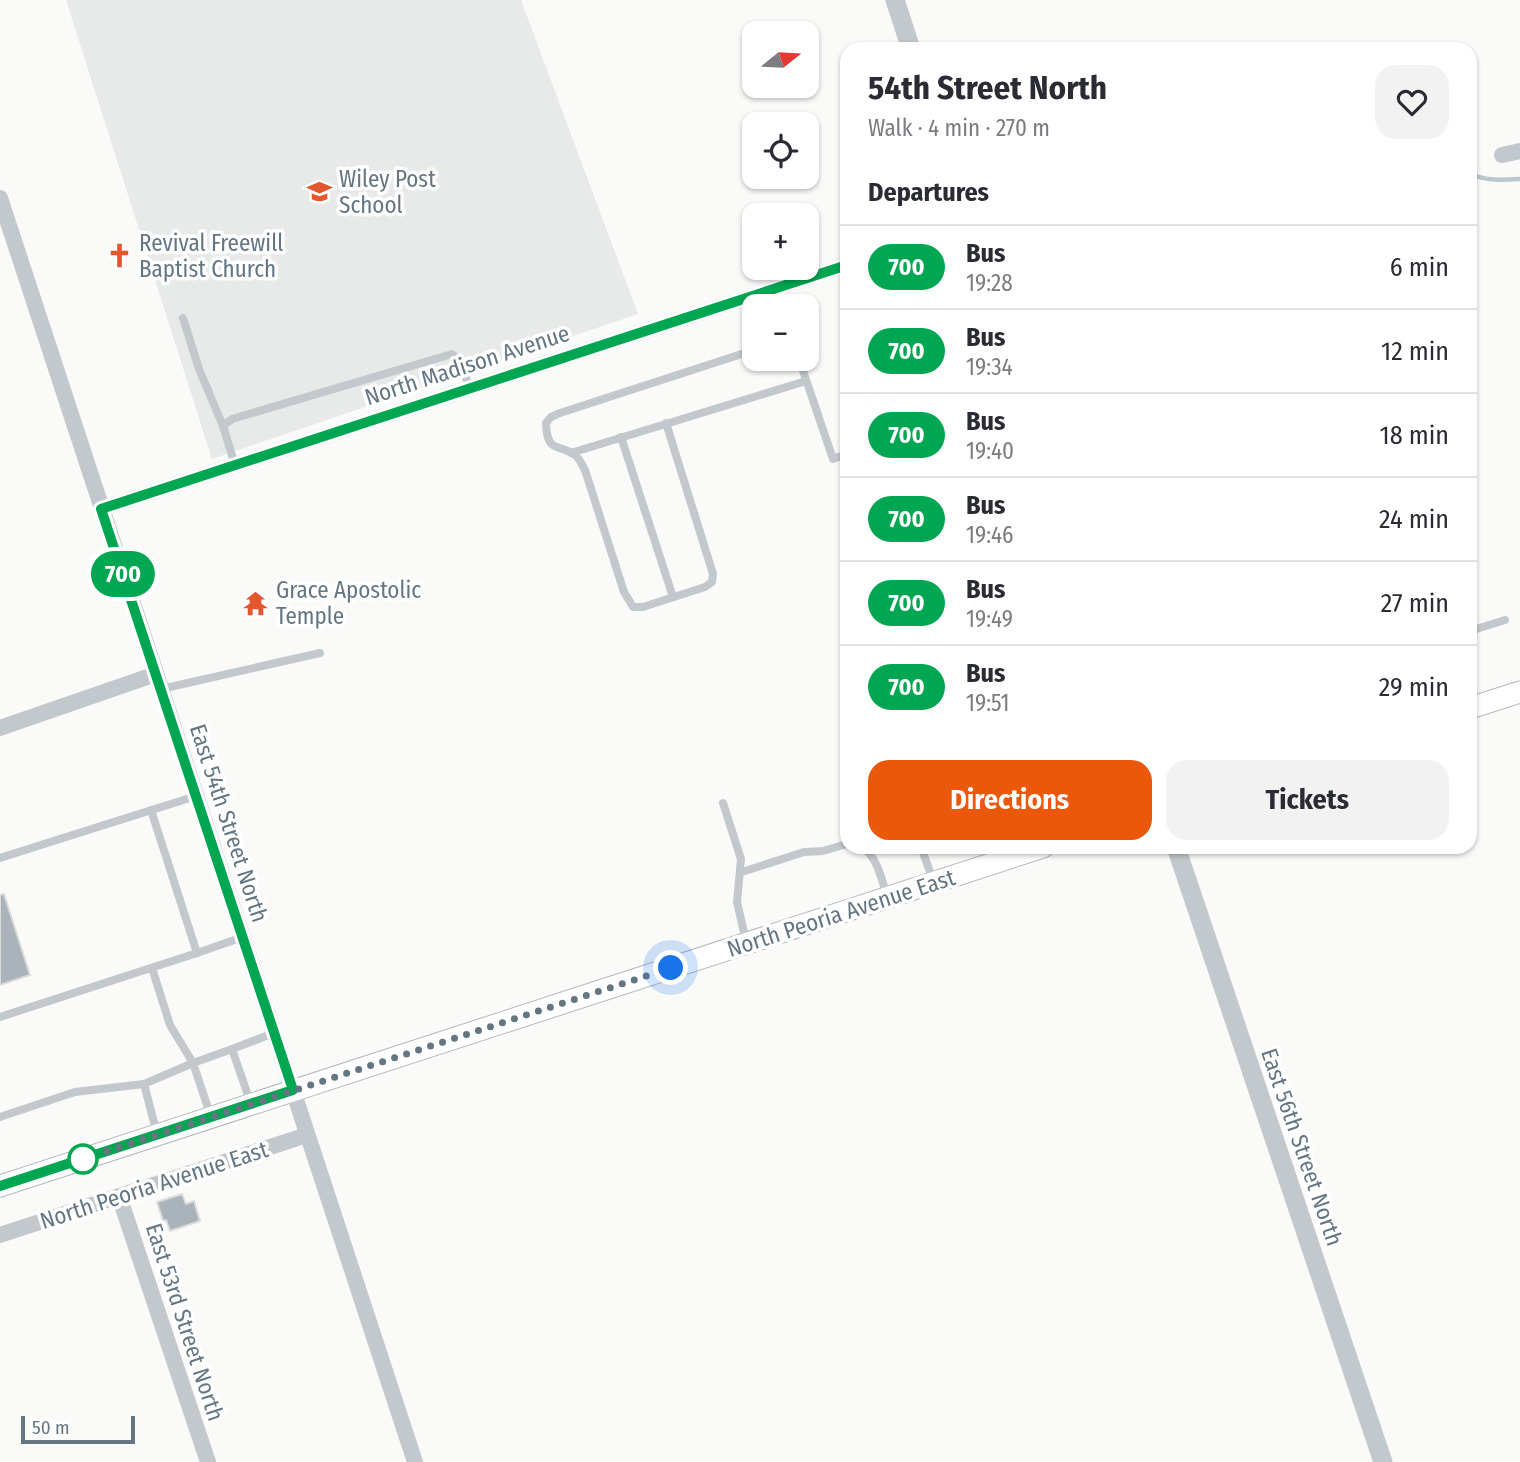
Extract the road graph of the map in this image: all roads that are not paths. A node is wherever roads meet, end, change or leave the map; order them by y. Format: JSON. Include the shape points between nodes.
{"nodes":[{"id":1,"x":895,"y":0,"type":"edge"},
{"id":2,"x":909,"y":42,"type":"edge"},
{"id":3,"x":1520,"y":151,"type":"edge"},
{"id":4,"x":1502,"y":155,"type":"dead end"},
{"id":5,"x":0,"y":198,"type":"edge"},
{"id":6,"x":840,"y":267,"type":"edge"},
{"id":7,"x":774,"y":289,"type":"junction"},
{"id":8,"x":776,"y":294,"type":"edge"},
{"id":9,"x":183,"y":318,"type":"dead end"},
{"id":10,"x":742,"y":354,"type":"edge"},
{"id":11,"x":803,"y":371,"type":"edge"},
{"id":12,"x":806,"y":381,"type":"junction"},
{"id":13,"x":470,"y":388,"type":"junction"},
{"id":14,"x":666,"y":423,"type":"junction"},
{"id":15,"x":223,"y":426,"type":"junction"},
{"id":16,"x":621,"y":437,"type":"junction"},
{"id":17,"x":571,"y":453,"type":"junction"},
{"id":18,"x":840,"y":456,"type":"edge"},
{"id":19,"x":235,"y":465,"type":"junction"},
{"id":20,"x":101,"y":509,"type":"junction"},
{"id":21,"x":674,"y":597,"type":"junction"},
{"id":22,"x":1504,"y":620,"type":"dead end"},
{"id":23,"x":1477,"y":629,"type":"edge"},
{"id":24,"x":320,"y":653,"type":"dead end"},
{"id":25,"x":159,"y":681,"type":"junction"},
{"id":26,"x":1520,"y":692,"type":"edge"},
{"id":27,"x":1477,"y":706,"type":"edge"},
{"id":28,"x":0,"y":728,"type":"edge"},
{"id":29,"x":196,"y":796,"type":"junction"},
{"id":30,"x":723,"y":803,"type":"dead end"},
{"id":31,"x":151,"y":810,"type":"junction"},
{"id":32,"x":840,"y":846,"type":"edge"},
{"id":33,"x":871,"y":854,"type":"edge"},
{"id":34,"x":924,"y":854,"type":"edge"},
{"id":35,"x":1022,"y":854,"type":"edge"},
{"id":36,"x":1178,"y":854,"type":"edge"},
{"id":37,"x":0,"y":858,"type":"edge"},
{"id":38,"x":742,"y":872,"type":"junction"},
{"id":39,"x":934,"y":883,"type":"junction"},
{"id":40,"x":887,"y":898,"type":"junction"},
{"id":41,"x":243,"y":937,"type":"junction"},
{"id":42,"x":747,"y":943,"type":"junction"},
{"id":43,"x":197,"y":953,"type":"junction"},
{"id":44,"x":152,"y":968,"type":"junction"},
{"id":45,"x":0,"y":1017,"type":"edge"},
{"id":46,"x":274,"y":1033,"type":"junction"},
{"id":47,"x":232,"y":1049,"type":"junction"},
{"id":48,"x":194,"y":1063,"type":"junction"},
{"id":49,"x":144,"y":1084,"type":"junction"},
{"id":50,"x":293,"y":1090,"type":"junction"},
{"id":51,"x":251,"y":1104,"type":"junction"},
{"id":52,"x":0,"y":1117,"type":"edge"},
{"id":53,"x":211,"y":1117,"type":"junction"},
{"id":54,"x":157,"y":1135,"type":"junction"},
{"id":55,"x":307,"y":1135,"type":"junction"},
{"id":56,"x":0,"y":1186,"type":"edge"},
{"id":57,"x":119,"y":1196,"type":"junction"},
{"id":58,"x":0,"y":1235,"type":"edge"},
{"id":59,"x":208,"y":1462,"type":"edge"},
{"id":60,"x":415,"y":1462,"type":"edge"},
{"id":61,"x":1383,"y":1462,"type":"edge"}],
"edges":[{"from":1,"to":2,"type":"street"},
{"from":3,"to":4,"type":"street"},
{"from":5,"to":20,"type":"street","name":"East 54th Street North"},
{"from":6,"to":7,"type":"street","name":"North Madison Avenue"},
{"from":7,"to":8,"type":"lane"},
{"from":7,"to":13,"type":"street","name":"North Madison Avenue"},
{"from":9,"to":15,"type":"lane"},
{"from":10,"to":17,"type":"lane","via":[[551,417],[546,424],[551,445]]},
{"from":11,"to":12,"type":"lane"},
{"from":12,"to":14,"type":"lane"},
{"from":12,"to":18,"type":"lane","via":[[833,459]]},
{"from":13,"to":15,"type":"lane","via":[[452,354],[232,419]]},
{"from":13,"to":19,"type":"street","name":"North Madison Avenue"},
{"from":14,"to":16,"type":"lane"},
{"from":14,"to":21,"type":"lane","via":[[713,574],[705,587]]},
{"from":15,"to":19,"type":"lane"},
{"from":16,"to":17,"type":"lane"},
{"from":16,"to":21,"type":"lane"},
{"from":17,"to":21,"type":"lane","via":[[585,470],[627,601],[633,607],[643,607]]},
{"from":19,"to":20,"type":"street","name":"North Madison Avenue"},
{"from":20,"to":25,"type":"street","name":"East 54th Street North"},
{"from":22,"to":23,"type":"lane"},
{"from":24,"to":25,"type":"lane"},
{"from":25,"to":28,"type":"street"},
{"from":25,"to":29,"type":"street","name":"East 54th Street North"},
{"from":26,"to":27,"type":"main road"},
{"from":29,"to":31,"type":"lane"},
{"from":29,"to":41,"type":"street","name":"East 54th Street North"},
{"from":30,"to":38,"type":"lane"},
{"from":31,"to":37,"type":"lane"},
{"from":31,"to":43,"type":"lane"},
{"from":32,"to":38,"type":"lane"},
{"from":33,"to":40,"type":"lane"},
{"from":34,"to":39,"type":"lane"},
{"from":35,"to":39,"type":"main road","name":"North Peoria Avenue East"},
{"from":36,"to":61,"type":"street","name":"East 56th Street North"},
{"from":38,"to":42,"type":"lane","via":[[737,902]]},
{"from":39,"to":40,"type":"main road","name":"North Peoria Avenue East"},
{"from":40,"to":42,"type":"main road","name":"North Peoria Avenue East"},
{"from":41,"to":43,"type":"lane"},
{"from":41,"to":46,"type":"street","name":"East 54th Street North"},
{"from":42,"to":50,"type":"main road","name":"North Peoria Avenue East"},
{"from":43,"to":44,"type":"lane"},
{"from":44,"to":45,"type":"lane"},
{"from":44,"to":48,"type":"lane","via":[[170,1025]]},
{"from":46,"to":47,"type":"lane"},
{"from":46,"to":50,"type":"street","name":"East 54th Street North"},
{"from":47,"to":48,"type":"lane"},
{"from":47,"to":51,"type":"lane"},
{"from":48,"to":49,"type":"lane"},
{"from":48,"to":53,"type":"lane"},
{"from":49,"to":52,"type":"lane","via":[[75,1092]]},
{"from":49,"to":54,"type":"lane"},
{"from":50,"to":51,"type":"main road","name":"North Peoria Avenue East"},
{"from":50,"to":55,"type":"street","name":"East 54th Street North"},
{"from":51,"to":53,"type":"main road","name":"North Peoria Avenue East"},
{"from":53,"to":54,"type":"main road","name":"North Peoria Avenue East"},
{"from":54,"to":56,"type":"main road","name":"North Peoria Avenue East"},
{"from":55,"to":57,"type":"street","name":"North Peoria Avenue East"},
{"from":55,"to":60,"type":"street","name":"East 54th Street North"},
{"from":57,"to":58,"type":"street","name":"North Peoria Avenue East"},
{"from":57,"to":59,"type":"street","name":"East 53rd Street North"}]}
